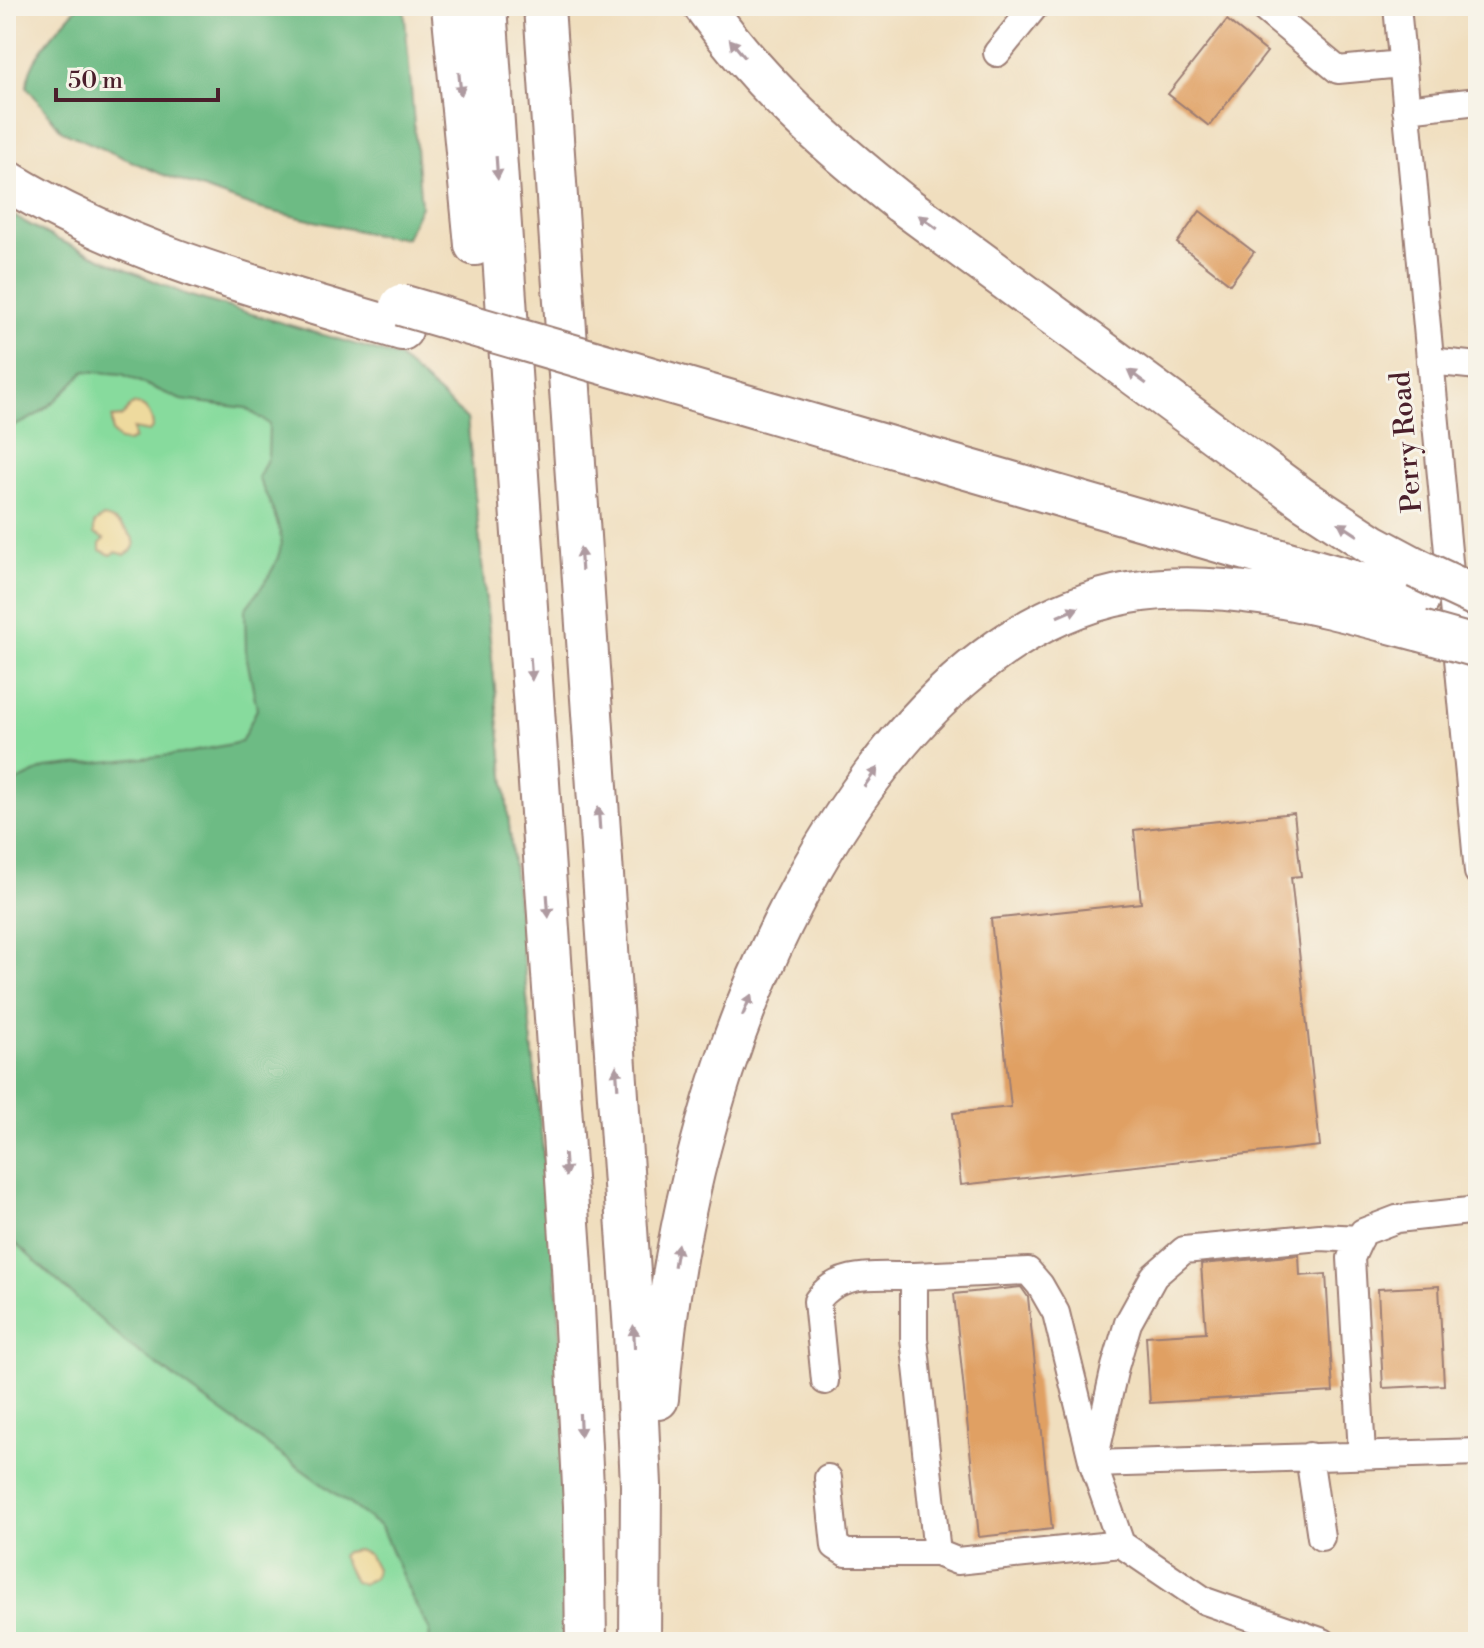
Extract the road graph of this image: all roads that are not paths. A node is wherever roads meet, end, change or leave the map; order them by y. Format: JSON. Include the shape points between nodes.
{"nodes":[{"id":1,"x":452,"y":6,"type":"edge"},
{"id":2,"x":486,"y":6,"type":"edge"},
{"id":3,"x":544,"y":6,"type":"edge"},
{"id":4,"x":704,"y":6,"type":"edge"},
{"id":5,"x":1035,"y":6,"type":"edge"},
{"id":6,"x":1261,"y":6,"type":"edge"},
{"id":7,"x":1397,"y":6,"type":"edge"},
{"id":8,"x":997,"y":53,"type":"dead end"},
{"id":9,"x":1402,"y":64,"type":"junction"},
{"id":10,"x":1478,"y":101,"type":"edge"},
{"id":11,"x":1406,"y":109,"type":"junction"},
{"id":12,"x":6,"y":153,"type":"edge"},
{"id":13,"x":6,"y":180,"type":"edge"},
{"id":14,"x":402,"y":317,"type":"junction"},
{"id":15,"x":1430,"y":361,"type":"junction"},
{"id":16,"x":1478,"y":366,"type":"edge"},
{"id":17,"x":660,"y":393,"type":"junction"},
{"id":18,"x":526,"y":591,"type":"junction"},
{"id":19,"x":1478,"y":597,"type":"edge"},
{"id":20,"x":1419,"y":599,"type":"junction"},
{"id":21,"x":1355,"y":614,"type":"junction"},
{"id":22,"x":1478,"y":616,"type":"edge"},
{"id":23,"x":1478,"y":647,"type":"edge"},
{"id":24,"x":1478,"y":872,"type":"edge"},
{"id":25,"x":1478,"y":1210,"type":"edge"},
{"id":26,"x":1360,"y":1239,"type":"junction"},
{"id":27,"x":914,"y":1276,"type":"junction"},
{"id":28,"x":825,"y":1381,"type":"dead end"},
{"id":29,"x":1478,"y":1452,"type":"edge"},
{"id":30,"x":1362,"y":1454,"type":"junction"},
{"id":31,"x":1309,"y":1456,"type":"junction"},
{"id":32,"x":1093,"y":1464,"type":"junction"},
{"id":33,"x":828,"y":1478,"type":"dead end"},
{"id":34,"x":1321,"y":1537,"type":"dead end"},
{"id":35,"x":1121,"y":1544,"type":"junction"},
{"id":36,"x":937,"y":1553,"type":"junction"},
{"id":37,"x":640,"y":1640,"type":"edge"},
{"id":38,"x":586,"y":1642,"type":"edge"},
{"id":39,"x":1323,"y":1642,"type":"edge"}],
"edges":[{"from":1,"to":18,"type":"highway","one_way":true,"via":[[493,410]]},
{"from":2,"to":18,"type":"highway","one_way":true},
{"from":37,"to":3,"type":"highway","one_way":true,"via":[[635,1347]]},
{"from":20,"to":4,"type":"highway","one_way":true,"via":[[1373,545],[1303,499],[873,181],[791,107]]},
{"from":5,"to":8,"type":"street"},
{"from":6,"to":9,"type":"street","via":[[1338,70]]},
{"from":7,"to":9,"type":"street","name":"Perry Road"},
{"from":9,"to":11,"type":"street","name":"Perry Road"},
{"from":10,"to":11,"type":"street"},
{"from":11,"to":15,"type":"street","name":"Perry Road"},
{"from":12,"to":14,"type":"highway","via":[[63,187],[160,230]]},
{"from":13,"to":14,"type":"highway","via":[[160,254],[236,281]]},
{"from":14,"to":17,"type":"highway","bridge":true},
{"from":15,"to":16,"type":"street"},
{"from":15,"to":24,"type":"street","name":"Perry Road"},
{"from":17,"to":20,"type":"highway"},
{"from":17,"to":21,"type":"highway"},
{"from":18,"to":38,"type":"highway","one_way":true,"via":[[577,1348]]},
{"from":19,"to":20,"type":"highway","bridge":true},
{"from":20,"to":21,"type":"highway"},
{"from":20,"to":22,"type":"highway"},
{"from":20,"to":23,"type":"highway","bridge":true},
{"from":37,"to":21,"type":"highway","one_way":true,"via":[[667,1310],[697,1157],[757,981],[811,871],[860,792],[905,734],[976,667],[1033,629],[1088,604],[1126,593],[1184,588]]},
{"from":25,"to":26,"type":"street","via":[[1397,1219],[1363,1232]]},
{"from":26,"to":30,"type":"street","via":[[1351,1258]]},
{"from":26,"to":32,"type":"street","via":[[1320,1237],[1184,1250],[1154,1276],[1128,1323]]},
{"from":27,"to":28,"type":"street","via":[[849,1278],[827,1287],[817,1301]]},
{"from":27,"to":32,"type":"street","via":[[1028,1271],[1056,1313]]},
{"from":27,"to":36,"type":"street","via":[[914,1338]]},
{"from":29,"to":30,"type":"street"},
{"from":30,"to":31,"type":"street"},
{"from":31,"to":32,"type":"street"},
{"from":31,"to":34,"type":"street"},
{"from":32,"to":35,"type":"street"},
{"from":33,"to":36,"type":"street","via":[[835,1546],[846,1553]]},
{"from":35,"to":36,"type":"street","via":[[957,1561]]},
{"from":35,"to":39,"type":"street","via":[[1205,1601]]}]}
